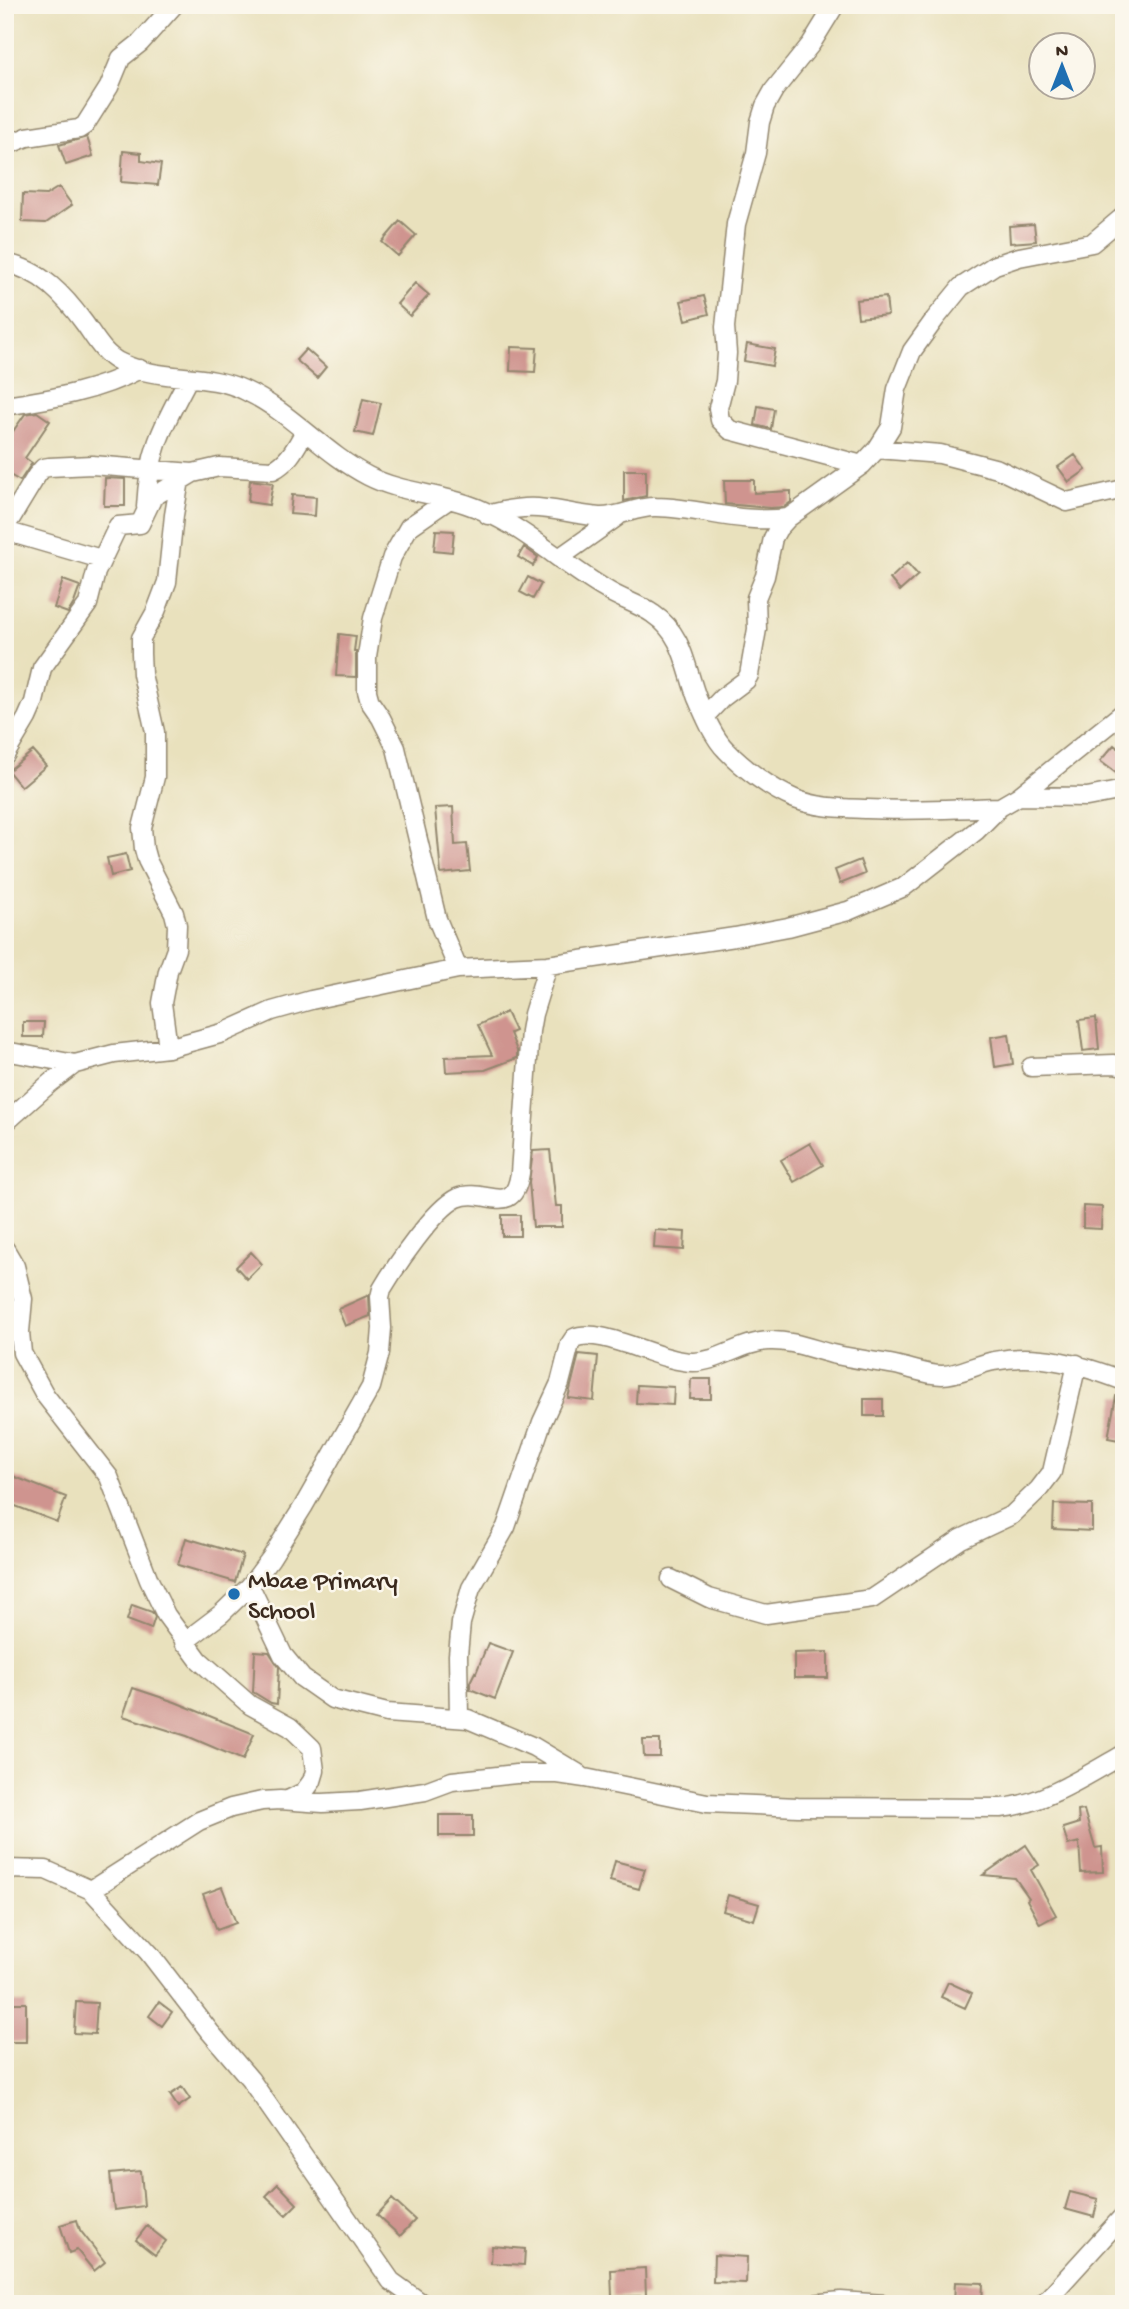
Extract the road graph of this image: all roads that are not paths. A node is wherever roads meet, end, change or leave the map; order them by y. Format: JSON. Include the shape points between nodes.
{"nodes":[{"id":1,"x":174,"y":5,"type":"edge"},
{"id":2,"x":835,"y":5,"type":"edge"},
{"id":3,"x":5,"y":146,"type":"edge"},
{"id":4,"x":1124,"y":216,"type":"edge"},
{"id":5,"x":5,"y":263,"type":"edge"},
{"id":6,"x":140,"y":369,"type":"junction"},
{"id":7,"x":188,"y":379,"type":"junction"},
{"id":8,"x":5,"y":406,"type":"edge"},
{"id":9,"x":304,"y":433,"type":"junction"},
{"id":10,"x":877,"y":449,"type":"junction"},
{"id":11,"x":862,"y":466,"type":"junction"},
{"id":12,"x":149,"y":468,"type":"junction"},
{"id":13,"x":186,"y":477,"type":"junction"},
{"id":14,"x":1124,"y":489,"type":"edge"},
{"id":15,"x":448,"y":500,"type":"junction"},
{"id":16,"x":146,"y":507,"type":"junction"},
{"id":17,"x":488,"y":514,"type":"junction"},
{"id":18,"x":617,"y":517,"type":"junction"},
{"id":19,"x":788,"y":518,"type":"junction"},
{"id":20,"x":5,"y":523,"type":"edge"},
{"id":21,"x":5,"y":531,"type":"edge"},
{"id":22,"x":559,"y":558,"type":"junction"},
{"id":23,"x":101,"y":559,"type":"junction"},
{"id":24,"x":1124,"y":712,"type":"edge"},
{"id":25,"x":705,"y":716,"type":"junction"},
{"id":26,"x":5,"y":755,"type":"edge"},
{"id":27,"x":1124,"y":790,"type":"edge"},
{"id":28,"x":1019,"y":796,"type":"junction"},
{"id":29,"x":1000,"y":807,"type":"junction"},
{"id":30,"x":548,"y":965,"type":"junction"},
{"id":31,"x":458,"y":969,"type":"junction"},
{"id":32,"x":168,"y":1048,"type":"junction"},
{"id":33,"x":5,"y":1051,"type":"edge"},
{"id":34,"x":75,"y":1064,"type":"junction"},
{"id":35,"x":1124,"y":1066,"type":"edge"},
{"id":36,"x":1031,"y":1067,"type":"dead end"},
{"id":37,"x":5,"y":1123,"type":"edge"},
{"id":38,"x":5,"y":1249,"type":"edge"},
{"id":39,"x":1077,"y":1364,"type":"junction"},
{"id":40,"x":1124,"y":1381,"type":"edge"},
{"id":41,"x":671,"y":1579,"type":"dead end"},
{"id":42,"x":250,"y":1586,"type":"junction"},
{"id":43,"x":184,"y":1642,"type":"junction"},
{"id":44,"x":459,"y":1717,"type":"junction"},
{"id":45,"x":1124,"y":1754,"type":"edge"},
{"id":46,"x":585,"y":1777,"type":"junction"},
{"id":47,"x":288,"y":1800,"type":"junction"},
{"id":48,"x":5,"y":1869,"type":"edge"},
{"id":49,"x":91,"y":1891,"type":"junction"},
{"id":50,"x":1124,"y":2215,"type":"edge"},
{"id":51,"x":423,"y":2304,"type":"edge"},
{"id":52,"x":813,"y":2304,"type":"edge"},
{"id":53,"x":884,"y":2304,"type":"edge"},
{"id":54,"x":1043,"y":2304,"type":"edge"}],
"edges":[{"from":1,"to":3,"type":"street","via":[[121,58],[109,88],[85,125]]},
{"from":2,"to":11,"type":"street","via":[[765,106],[760,122],[736,224],[725,327],[725,381],[718,408],[720,420],[730,430]]},
{"from":4,"to":10,"type":"street","via":[[1091,243],[995,265],[961,287],[912,351],[897,389],[891,427]]},
{"from":5,"to":6,"type":"street","via":[[44,278],[109,355]]},
{"from":6,"to":7,"type":"street"},
{"from":6,"to":8,"type":"street","via":[[116,382]]},
{"from":7,"to":9,"type":"street","via":[[220,381],[243,389],[270,404]]},
{"from":7,"to":12,"type":"street","via":[[160,431]]},
{"from":9,"to":13,"type":"street","via":[[285,463],[274,470],[219,467]]},
{"from":9,"to":15,"type":"street","via":[[370,478]]},
{"from":10,"to":11,"type":"street"},
{"from":10,"to":14,"type":"street","via":[[940,454],[998,469],[1067,502]]},
{"from":11,"to":19,"type":"street"},
{"from":12,"to":13,"type":"street"},
{"from":12,"to":16,"type":"street"},
{"from":12,"to":20,"type":"street","via":[[92,464],[43,468]]},
{"from":13,"to":16,"type":"street","via":[[153,497]]},
{"from":13,"to":32,"type":"street","via":[[174,515],[167,582],[141,639],[142,674],[155,732],[155,777],[142,828],[144,849],[177,925],[176,949],[162,1003]]},
{"from":15,"to":17,"type":"street"},
{"from":15,"to":31,"type":"street","via":[[409,527],[392,557],[373,618],[367,691],[396,748],[437,919]]},
{"from":16,"to":23,"type":"street","via":[[140,524],[118,526]]},
{"from":17,"to":18,"type":"street","via":[[531,506]]},
{"from":17,"to":22,"type":"street"},
{"from":18,"to":19,"type":"street","via":[[647,506],[738,519]]},
{"from":18,"to":22,"type":"street"},
{"from":19,"to":25,"type":"street","via":[[773,538],[758,587],[749,675]]},
{"from":21,"to":23,"type":"street"},
{"from":22,"to":25,"type":"street","via":[[653,614],[674,632]]},
{"from":23,"to":26,"type":"street","via":[[88,604],[42,668],[34,702]]},
{"from":24,"to":28,"type":"street"},
{"from":25,"to":29,"type":"street","via":[[724,749],[795,799],[859,809]]},
{"from":27,"to":28,"type":"street","via":[[1087,797]]},
{"from":28,"to":29,"type":"street"},
{"from":29,"to":30,"type":"street","via":[[904,887],[848,911],[735,937]]},
{"from":30,"to":31,"type":"street"},
{"from":30,"to":42,"type":"street","via":[[530,1031],[516,1192],[503,1198],[457,1199],[413,1243],[382,1289],[380,1353],[371,1387],[289,1532]]},
{"from":31,"to":32,"type":"street","via":[[311,1000]]},
{"from":32,"to":34,"type":"street"},
{"from":33,"to":34,"type":"street"},
{"from":34,"to":37,"type":"street"},
{"from":35,"to":36,"type":"street"},
{"from":38,"to":43,"type":"street","via":[[15,1266],[23,1299],[22,1353],[45,1395],[109,1477],[158,1600]]},
{"from":39,"to":40,"type":"street"},
{"from":39,"to":41,"type":"street","via":[[1046,1481],[1012,1515],[961,1539],[872,1599],[766,1614],[709,1598]]},
{"from":39,"to":44,"type":"street","via":[[1007,1358],[943,1375],[780,1342],[748,1344],[695,1362],[666,1359],[609,1339],[574,1338],[506,1527],[471,1588],[460,1634]]},
{"from":42,"to":43,"type":"street"},
{"from":42,"to":44,"type":"street","via":[[283,1655],[302,1678],[332,1699],[387,1713]]},
{"from":43,"to":47,"type":"street","via":[[250,1705],[290,1727],[313,1748],[313,1781]]},
{"from":44,"to":46,"type":"street","via":[[534,1748]]},
{"from":45,"to":46,"type":"street","via":[[1038,1799],[1001,1808],[707,1803]]},
{"from":46,"to":47,"type":"street","via":[[516,1774],[452,1781],[425,1791],[360,1801]]},
{"from":47,"to":49,"type":"street","via":[[231,1808],[199,1821]]},
{"from":48,"to":49,"type":"street","via":[[46,1870]]},
{"from":49,"to":51,"type":"street","via":[[149,1953],[250,2079],[391,2281]]},
{"from":50,"to":54,"type":"street"},
{"from":52,"to":53,"type":"street"}]}
